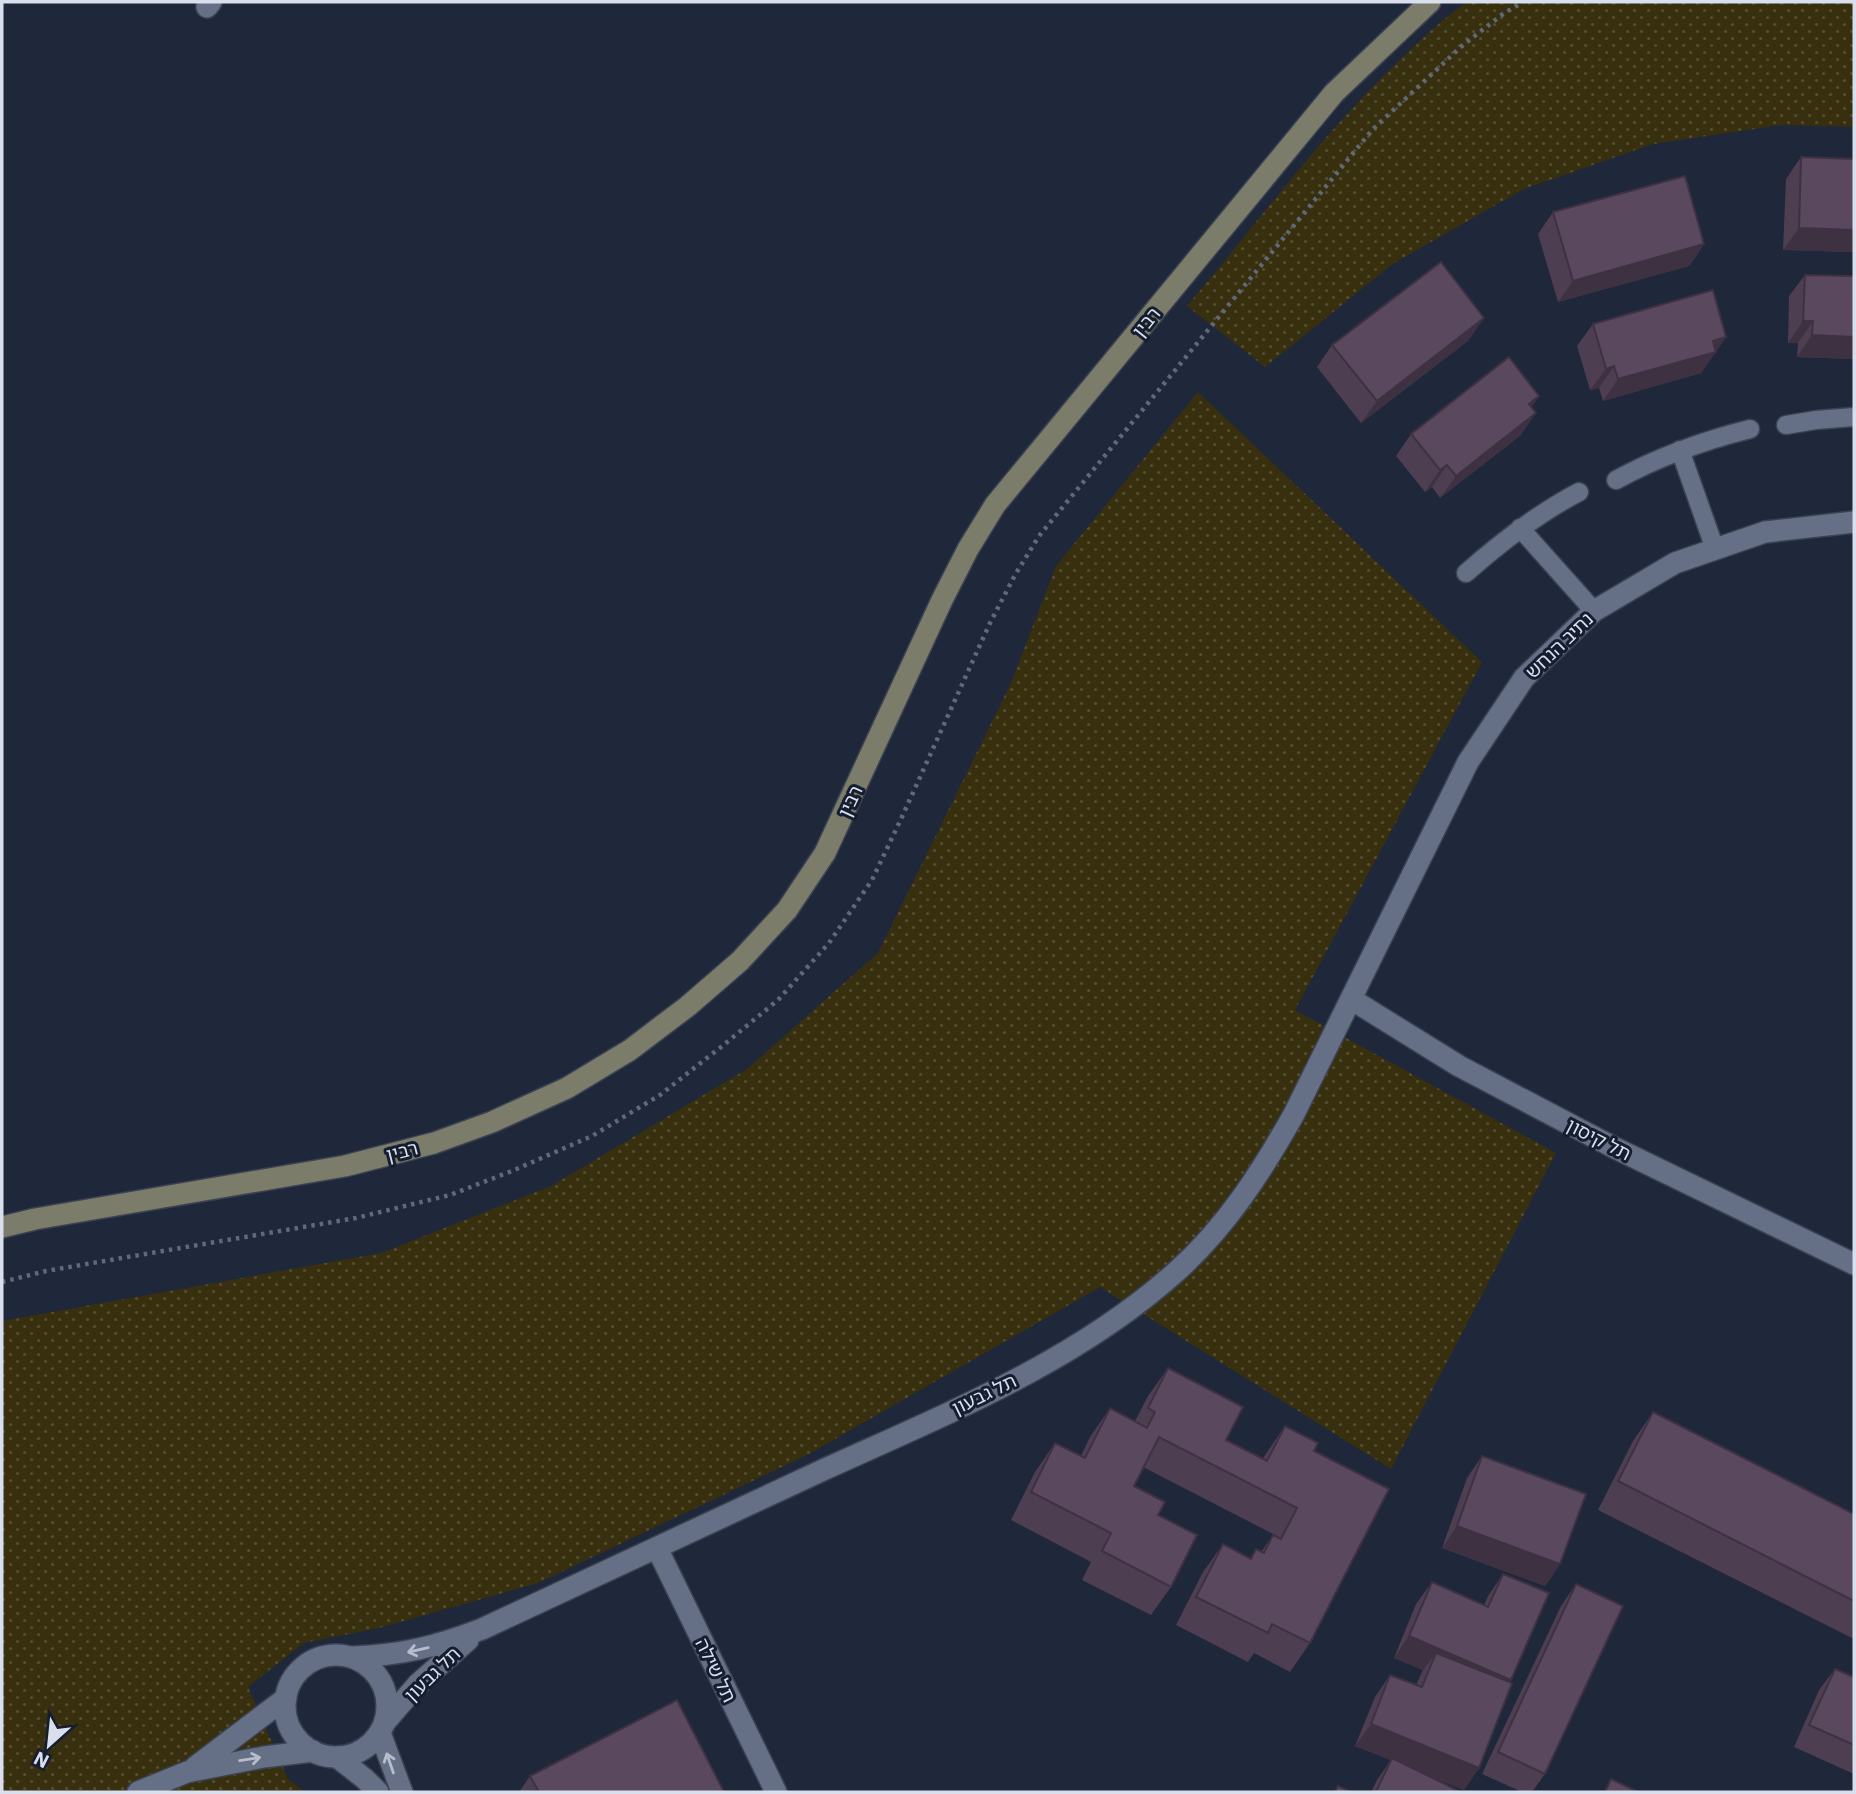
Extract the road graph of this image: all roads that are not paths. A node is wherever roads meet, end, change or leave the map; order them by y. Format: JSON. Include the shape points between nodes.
{"nodes":[{"id":1,"x":1430,"y":2,"type":"edge"},
{"id":2,"x":1854,"y":417,"type":"edge"},
{"id":3,"x":1786,"y":425,"type":"dead end"},
{"id":4,"x":1854,"y":428,"type":"edge"},
{"id":5,"x":1750,"y":429,"type":"dead end"},
{"id":6,"x":1680,"y":450,"type":"junction"},
{"id":7,"x":1616,"y":480,"type":"dead end"},
{"id":8,"x":1579,"y":492,"type":"dead end"},
{"id":9,"x":1854,"y":522,"type":"edge"},
{"id":10,"x":1520,"y":528,"type":"junction"},
{"id":11,"x":1715,"y":549,"type":"junction"},
{"id":12,"x":1466,"y":573,"type":"dead end"},
{"id":13,"x":1594,"y":611,"type":"junction"},
{"id":14,"x":1351,"y":999,"type":"junction"},
{"id":15,"x":2,"y":1227,"type":"edge"},
{"id":16,"x":1854,"y":1264,"type":"edge"},
{"id":17,"x":657,"y":1548,"type":"junction"},
{"id":18,"x":482,"y":1629,"type":"junction"},
{"id":19,"x":352,"y":1657,"type":"junction"},
{"id":20,"x":286,"y":1698,"type":"junction"},
{"id":21,"x":383,"y":1727,"type":"junction"},
{"id":22,"x":313,"y":1751,"type":"junction"},
{"id":23,"x":337,"y":1757,"type":"junction"},
{"id":24,"x":187,"y":1772,"type":"junction"},
{"id":25,"x":138,"y":1792,"type":"edge"},
{"id":26,"x":378,"y":1792,"type":"edge"},
{"id":27,"x":402,"y":1792,"type":"edge"},
{"id":28,"x":776,"y":1792,"type":"edge"}],
"edges":[{"from":1,"to":15,"type":"street","name":"רבין","via":[[1334,93],[995,505],[942,600],[825,853],[787,910],[740,961],[688,1006],[630,1050],[567,1088],[434,1143],[345,1166]]},
{"from":2,"to":3,"type":"lane"},
{"from":2,"to":4,"type":"lane"},
{"from":5,"to":6,"type":"lane"},
{"from":6,"to":7,"type":"lane"},
{"from":6,"to":11,"type":"lane"},
{"from":8,"to":10,"type":"lane"},
{"from":9,"to":11,"type":"street","name":"נתיב הנחש","via":[[1765,532]]},
{"from":10,"to":12,"type":"lane"},
{"from":10,"to":13,"type":"lane"},
{"from":11,"to":13,"type":"street","name":"נתיב הנחש","via":[[1675,562]]},
{"from":13,"to":14,"type":"street","name":"נתיב הנחש","via":[[1524,678],[1468,762]]},
{"from":14,"to":16,"type":"street","name":"תל קיסון","via":[[1471,1072],[1613,1147]]},
{"from":14,"to":17,"type":"street","name":"תל גבעון","via":[[1294,1114],[1240,1202],[1210,1238],[1147,1297],[1083,1341],[994,1391]]},
{"from":17,"to":18,"type":"street","name":"תל גבעון"},
{"from":17,"to":28,"type":"street","name":"תל שילה"},
{"from":18,"to":19,"type":"street","name":"תל גבעון","one_way":true,"via":[[410,1651]]},
{"from":18,"to":21,"type":"street","name":"תל גבעון","via":[[418,1684]]},
{"from":19,"to":20,"type":"street","via":[[328,1655],[306,1664],[290,1683]]},
{"from":19,"to":21,"type":"street","via":[[373,1670],[385,1690],[388,1706]]},
{"from":20,"to":22,"type":"street","via":[[291,1729]]},
{"from":20,"to":24,"type":"street"},
{"from":21,"to":23,"type":"street","via":[[365,1749]]},
{"from":27,"to":21,"type":"street","one_way":true},
{"from":22,"to":23,"type":"street"},
{"from":24,"to":22,"type":"street","one_way":true},
{"from":23,"to":26,"type":"street"},
{"from":24,"to":25,"type":"street"}]}
